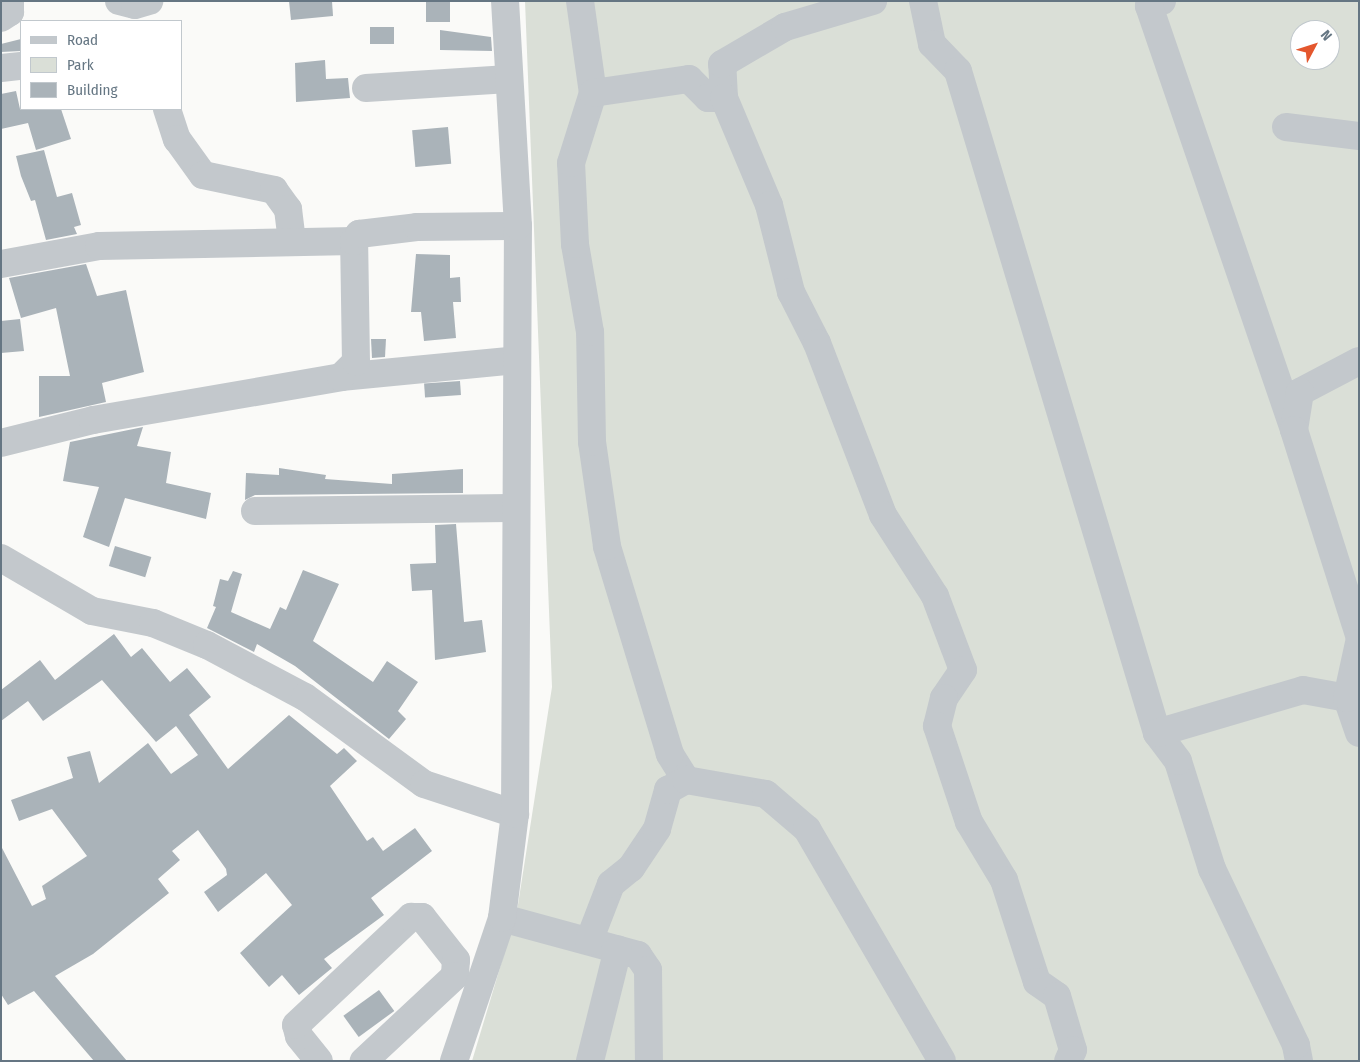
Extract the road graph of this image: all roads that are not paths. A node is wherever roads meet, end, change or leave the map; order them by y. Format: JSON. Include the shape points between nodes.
{"nodes":[{"id":1,"x":10,"y":1,"type":"edge"},
{"id":2,"x":505,"y":1,"type":"edge"},
{"id":3,"x":580,"y":1,"type":"edge"},
{"id":4,"x":873,"y":1,"type":"edge"},
{"id":5,"x":923,"y":1,"type":"edge"},
{"id":6,"x":1162,"y":1,"type":"edge"},
{"id":7,"x":1,"y":18,"type":"edge"},
{"id":8,"x":20,"y":66,"type":"edge"},
{"id":9,"x":1,"y":68,"type":"edge"},
{"id":10,"x":509,"y":79,"type":"junction"},
{"id":11,"x":366,"y":88,"type":"dead end"},
{"id":12,"x":593,"y":93,"type":"junction"},
{"id":13,"x":724,"y":98,"type":"junction"},
{"id":14,"x":167,"y":110,"type":"edge"},
{"id":15,"x":1286,"y":127,"type":"dead end"},
{"id":16,"x":1359,"y":136,"type":"edge"},
{"id":17,"x":518,"y":226,"type":"junction"},
{"id":18,"x":354,"y":241,"type":"junction"},
{"id":19,"x":292,"y":242,"type":"junction"},
{"id":20,"x":1,"y":264,"type":"edge"},
{"id":21,"x":516,"y":360,"type":"junction"},
{"id":22,"x":1359,"y":361,"type":"edge"},
{"id":23,"x":341,"y":377,"type":"junction"},
{"id":24,"x":1294,"y":430,"type":"junction"},
{"id":25,"x":1,"y":444,"type":"edge"},
{"id":26,"x":516,"y":508,"type":"junction"},
{"id":27,"x":255,"y":511,"type":"dead end"},
{"id":28,"x":1,"y":558,"type":"edge"},
{"id":29,"x":1359,"y":635,"type":"edge"},
{"id":30,"x":1359,"y":642,"type":"edge"},
{"id":31,"x":1346,"y":698,"type":"junction"},
{"id":32,"x":1359,"y":733,"type":"edge"},
{"id":33,"x":1157,"y":734,"type":"junction"},
{"id":34,"x":686,"y":780,"type":"junction"},
{"id":35,"x":515,"y":814,"type":"junction"},
{"id":36,"x":502,"y":918,"type":"junction"},
{"id":37,"x":589,"y":941,"type":"junction"},
{"id":38,"x":618,"y":949,"type":"junction"},
{"id":39,"x":470,"y":972,"type":"junction"},
{"id":40,"x":648,"y":1016,"type":"junction"},
{"id":41,"x":319,"y":1061,"type":"edge"},
{"id":42,"x":364,"y":1061,"type":"edge"},
{"id":43,"x":454,"y":1061,"type":"edge"},
{"id":44,"x":590,"y":1061,"type":"edge"},
{"id":45,"x":649,"y":1061,"type":"edge"},
{"id":46,"x":659,"y":1061,"type":"edge"},
{"id":47,"x":942,"y":1061,"type":"edge"},
{"id":48,"x":1068,"y":1061,"type":"edge"},
{"id":49,"x":1299,"y":1061,"type":"edge"}],
"edges":[{"from":1,"to":7,"type":"street","via":[[10,12]]},
{"from":2,"to":10,"type":"street"},
{"from":3,"to":12,"type":"street"},
{"from":4,"to":13,"type":"street","via":[[784,27],[722,64]]},
{"from":5,"to":33,"type":"street","via":[[932,44],[958,71]]},
{"from":6,"to":24,"type":"street","via":[[1149,6]]},
{"from":8,"to":9,"type":"street"},
{"from":10,"to":11,"type":"street"},
{"from":10,"to":17,"type":"street"},
{"from":12,"to":13,"type":"street","via":[[690,79],[708,98]]},
{"from":12,"to":34,"type":"street","via":[[571,163],[575,244],[590,332],[592,442],[607,546],[670,754]]},
{"from":13,"to":48,"type":"street","via":[[769,205],[791,292],[817,343],[883,515],[935,596],[963,670],[944,698],[937,726],[969,822],[1004,880],[1037,982],[1057,996],[1073,1050]]},
{"from":14,"to":19,"type":"street","via":[[177,139],[202,175],[274,190],[288,208]]},
{"from":15,"to":16,"type":"street"},
{"from":17,"to":18,"type":"street","via":[[417,227],[363,232]]},
{"from":17,"to":21,"type":"street"},
{"from":18,"to":19,"type":"street"},
{"from":18,"to":23,"type":"street","via":[[356,362]]},
{"from":19,"to":20,"type":"street","via":[[100,246]]},
{"from":21,"to":23,"type":"street"},
{"from":21,"to":26,"type":"street"},
{"from":22,"to":24,"type":"street","via":[[1300,392]]},
{"from":23,"to":25,"type":"street","via":[[92,420]]},
{"from":24,"to":29,"type":"street"},
{"from":26,"to":27,"type":"street"},
{"from":26,"to":35,"type":"street"},
{"from":28,"to":35,"type":"street","via":[[92,612],[153,623],[207,645],[304,697],[424,784]]},
{"from":30,"to":31,"type":"street"},
{"from":31,"to":32,"type":"street"},
{"from":31,"to":33,"type":"street","via":[[1303,690]]},
{"from":33,"to":49,"type":"street","via":[[1178,761],[1212,868],[1296,1045]]},
{"from":34,"to":37,"type":"street","via":[[668,790],[657,829],[631,868],[611,884]]},
{"from":34,"to":47,"type":"street","via":[[766,794],[807,829]]},
{"from":35,"to":36,"type":"street"},
{"from":36,"to":37,"type":"street"},
{"from":36,"to":39,"type":"street"},
{"from":37,"to":38,"type":"street"},
{"from":38,"to":40,"type":"street","via":[[638,954],[648,970]]},
{"from":38,"to":44,"type":"street"},
{"from":39,"to":41,"type":"street","via":[[422,917],[411,918],[296,1025],[299,1036]]},
{"from":39,"to":42,"type":"street","via":[[455,976]]},
{"from":39,"to":43,"type":"street"},
{"from":40,"to":45,"type":"street"},
{"from":40,"to":46,"type":"street"}]}
